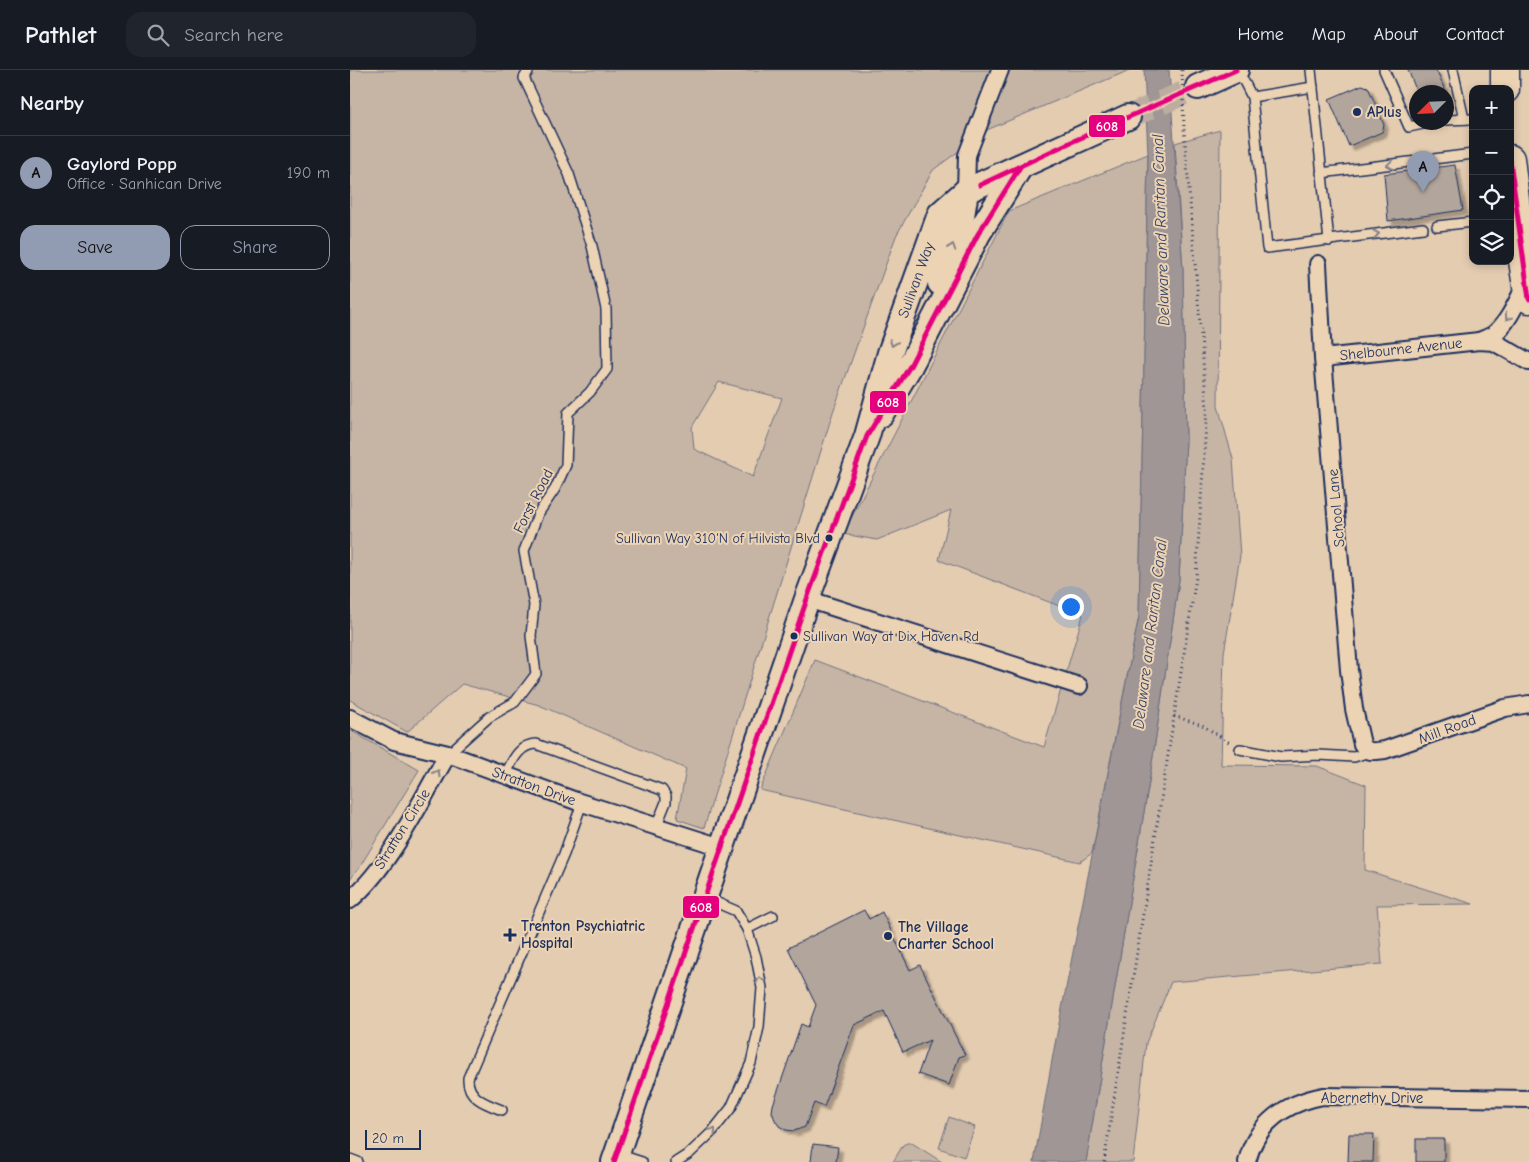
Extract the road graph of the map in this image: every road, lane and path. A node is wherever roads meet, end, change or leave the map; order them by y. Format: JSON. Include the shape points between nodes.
{"nodes":[{"id":1,"x":517,"y":70,"type":"edge"},
{"id":2,"x":529,"y":70,"type":"edge"},
{"id":3,"x":1000,"y":70,"type":"edge"},
{"id":4,"x":1237,"y":70,"type":"edge"},
{"id":5,"x":1311,"y":70,"type":"edge"},
{"id":6,"x":1384,"y":70,"type":"edge"},
{"id":7,"x":1453,"y":70,"type":"edge"},
{"id":8,"x":1504,"y":70,"type":"edge"},
{"id":9,"x":524,"y":78,"type":"junction"},
{"id":10,"x":1190,"y":78,"type":"edge"},
{"id":11,"x":1506,"y":85,"type":"edge"},
{"id":12,"x":1313,"y":87,"type":"junction"},
{"id":13,"x":1252,"y":97,"type":"junction"},
{"id":14,"x":1128,"y":117,"type":"tunnel mouth"},
{"id":15,"x":1469,"y":119,"type":"edge"},
{"id":16,"x":1454,"y":120,"type":"edge"},
{"id":17,"x":1409,"y":127,"type":"edge"},
{"id":18,"x":1469,"y":154,"type":"edge"},
{"id":19,"x":1020,"y":167,"type":"junction"},
{"id":20,"x":1321,"y":173,"type":"junction"},
{"id":21,"x":966,"y":191,"type":"junction"},
{"id":22,"x":1514,"y":217,"type":"edge"},
{"id":23,"x":1469,"y":222,"type":"edge"},
{"id":24,"x":1437,"y":226,"type":"dead end"},
{"id":25,"x":1423,"y":228,"type":"dead end"},
{"id":26,"x":1329,"y":241,"type":"junction"},
{"id":27,"x":1318,"y":264,"type":"dead end"},
{"id":28,"x":1528,"y":291,"type":"edge"},
{"id":29,"x":929,"y":328,"type":"junction"},
{"id":30,"x":1479,"y":341,"type":"junction"},
{"id":31,"x":1323,"y":358,"type":"junction"},
{"id":32,"x":1529,"y":362,"type":"edge"},
{"id":33,"x":867,"y":436,"type":"junction"},
{"id":34,"x":807,"y":598,"type":"junction"},
{"id":35,"x":1079,"y":686,"type":"dead end"},
{"id":36,"x":1529,"y":704,"type":"edge"},
{"id":37,"x":1174,"y":716,"type":"junction"},
{"id":38,"x":350,"y":718,"type":"edge"},
{"id":39,"x":1240,"y":749,"type":"joint"},
{"id":40,"x":1367,"y":750,"type":"junction"},
{"id":41,"x":448,"y":754,"type":"junction"},
{"id":42,"x":504,"y":775,"type":"junction"},
{"id":43,"x":582,"y":803,"type":"junction"},
{"id":44,"x":656,"y":827,"type":"junction"},
{"id":45,"x":721,"y":848,"type":"junction"},
{"id":46,"x":705,"y":897,"type":"junction"},
{"id":47,"x":350,"y":900,"type":"edge"},
{"id":48,"x":773,"y":916,"type":"dead end"},
{"id":49,"x":746,"y":929,"type":"junction"},
{"id":50,"x":1529,"y":1099,"type":"edge"},
{"id":51,"x":502,"y":1110,"type":"dead end"},
{"id":52,"x":616,"y":1158,"type":"edge"},
{"id":53,"x":350,"y":1159,"type":"edge"},
{"id":54,"x":358,"y":1162,"type":"edge"},
{"id":55,"x":642,"y":1162,"type":"edge"},
{"id":56,"x":676,"y":1162,"type":"edge"},
{"id":57,"x":1104,"y":1162,"type":"edge"},
{"id":58,"x":1247,"y":1162,"type":"edge"}],
"edges":[{"from":1,"to":9,"type":"lane","name":"Forst Road"},
{"from":2,"to":9,"type":"lane"},
{"from":3,"to":21,"type":"street","via":[[967,154]]},
{"from":4,"to":10,"type":"main road"},
{"from":4,"to":13,"type":"lane"},
{"from":5,"to":12,"type":"lane"},
{"from":6,"to":17,"type":"lane"},
{"from":7,"to":15,"type":"lane"},
{"from":8,"to":11,"type":"highway"},
{"from":9,"to":41,"type":"lane","name":"Forst Road","via":[[569,174],[592,246],[606,309],[607,369],[590,392],[568,413],[566,465],[538,514],[524,551],[534,605],[531,636],[536,674],[515,702],[490,717]]},
{"from":10,"to":37,"type":"path","bridge":true,"via":[[1184,129],[1207,409],[1196,577]]},
{"from":12,"to":13,"type":"lane"},
{"from":12,"to":20,"type":"lane"},
{"from":13,"to":26,"type":"lane","via":[[1267,248]]},
{"from":14,"to":19,"type":"main road","name":"Sullivan Way"},
{"from":15,"to":16,"type":"lane"},
{"from":18,"to":20,"type":"lane","one_way":true},
{"from":19,"to":21,"type":"main road","name":"Sullivan Way"},
{"from":19,"to":29,"type":"main road","name":"Sullivan Way","via":[[978,234]]},
{"from":20,"to":26,"type":"lane"},
{"from":29,"to":21,"type":"main road","one_way":true,"via":[[942,274],[961,222]]},
{"from":21,"to":33,"type":"main road","name":"Sullivan Way","one_way":true,"via":[[940,214],[890,353]]},
{"from":22,"to":28,"type":"highway"},
{"from":23,"to":24,"type":"lane"},
{"from":26,"to":25,"type":"lane","one_way":true},
{"from":27,"to":31,"type":"street","name":"School Lane"},
{"from":28,"to":30,"type":"street","name":"Shelbourne Avenue","one_way":true,"via":[[1493,335]]},
{"from":29,"to":33,"type":"main road","name":"Sullivan Way"},
{"from":30,"to":31,"type":"street","name":"Shelbourne Avenue"},
{"from":30,"to":32,"type":"street","name":"Shelbourne Avenue","via":[[1494,342]]},
{"from":31,"to":40,"type":"street","name":"School Lane","via":[[1349,670],[1354,709],[1362,744]]},
{"from":33,"to":34,"type":"main road","name":"Sullivan Way"},
{"from":34,"to":35,"type":"street"},
{"from":34,"to":45,"type":"main road","name":"Sullivan Way"},
{"from":36,"to":40,"type":"street","name":"Mill Road","via":[[1505,708],[1385,750]]},
{"from":37,"to":39,"type":"path","via":[[1202,725]]},
{"from":37,"to":57,"type":"path"},
{"from":38,"to":41,"type":"street","name":"Stratton Drive","via":[[394,741]]},
{"from":39,"to":40,"type":"lane","via":[[1282,757],[1354,757]]},
{"from":41,"to":42,"type":"street","name":"Stratton Drive"},
{"from":47,"to":41,"type":"street","name":"Stratton Circle","one_way":true,"via":[[377,871]]},
{"from":42,"to":43,"type":"street","name":"Stratton Drive"},
{"from":42,"to":44,"type":"lane","via":[[520,751],[536,744],[662,790],[666,802]]},
{"from":43,"to":44,"type":"street","name":"Stratton Drive"},
{"from":43,"to":51,"type":"lane","via":[[564,854],[468,1078],[467,1085],[473,1095]]},
{"from":44,"to":45,"type":"street","name":"Stratton Drive"},
{"from":45,"to":46,"type":"main road","name":"Sullivan Way"},
{"from":46,"to":49,"type":"lane","via":[[736,911]]},
{"from":46,"to":52,"type":"main road","name":"Sullivan Way"},
{"from":48,"to":49,"type":"lane"},
{"from":56,"to":49,"type":"lane","one_way":true,"via":[[712,1132],[731,1108],[751,1063],[759,1027],[762,988]]},
{"from":50,"to":58,"type":"street","name":"Abernethy Drive","via":[[1323,1096],[1307,1099],[1274,1117],[1260,1132]]},
{"from":52,"to":55,"type":"lane"},
{"from":53,"to":54,"type":"lane"}]}
